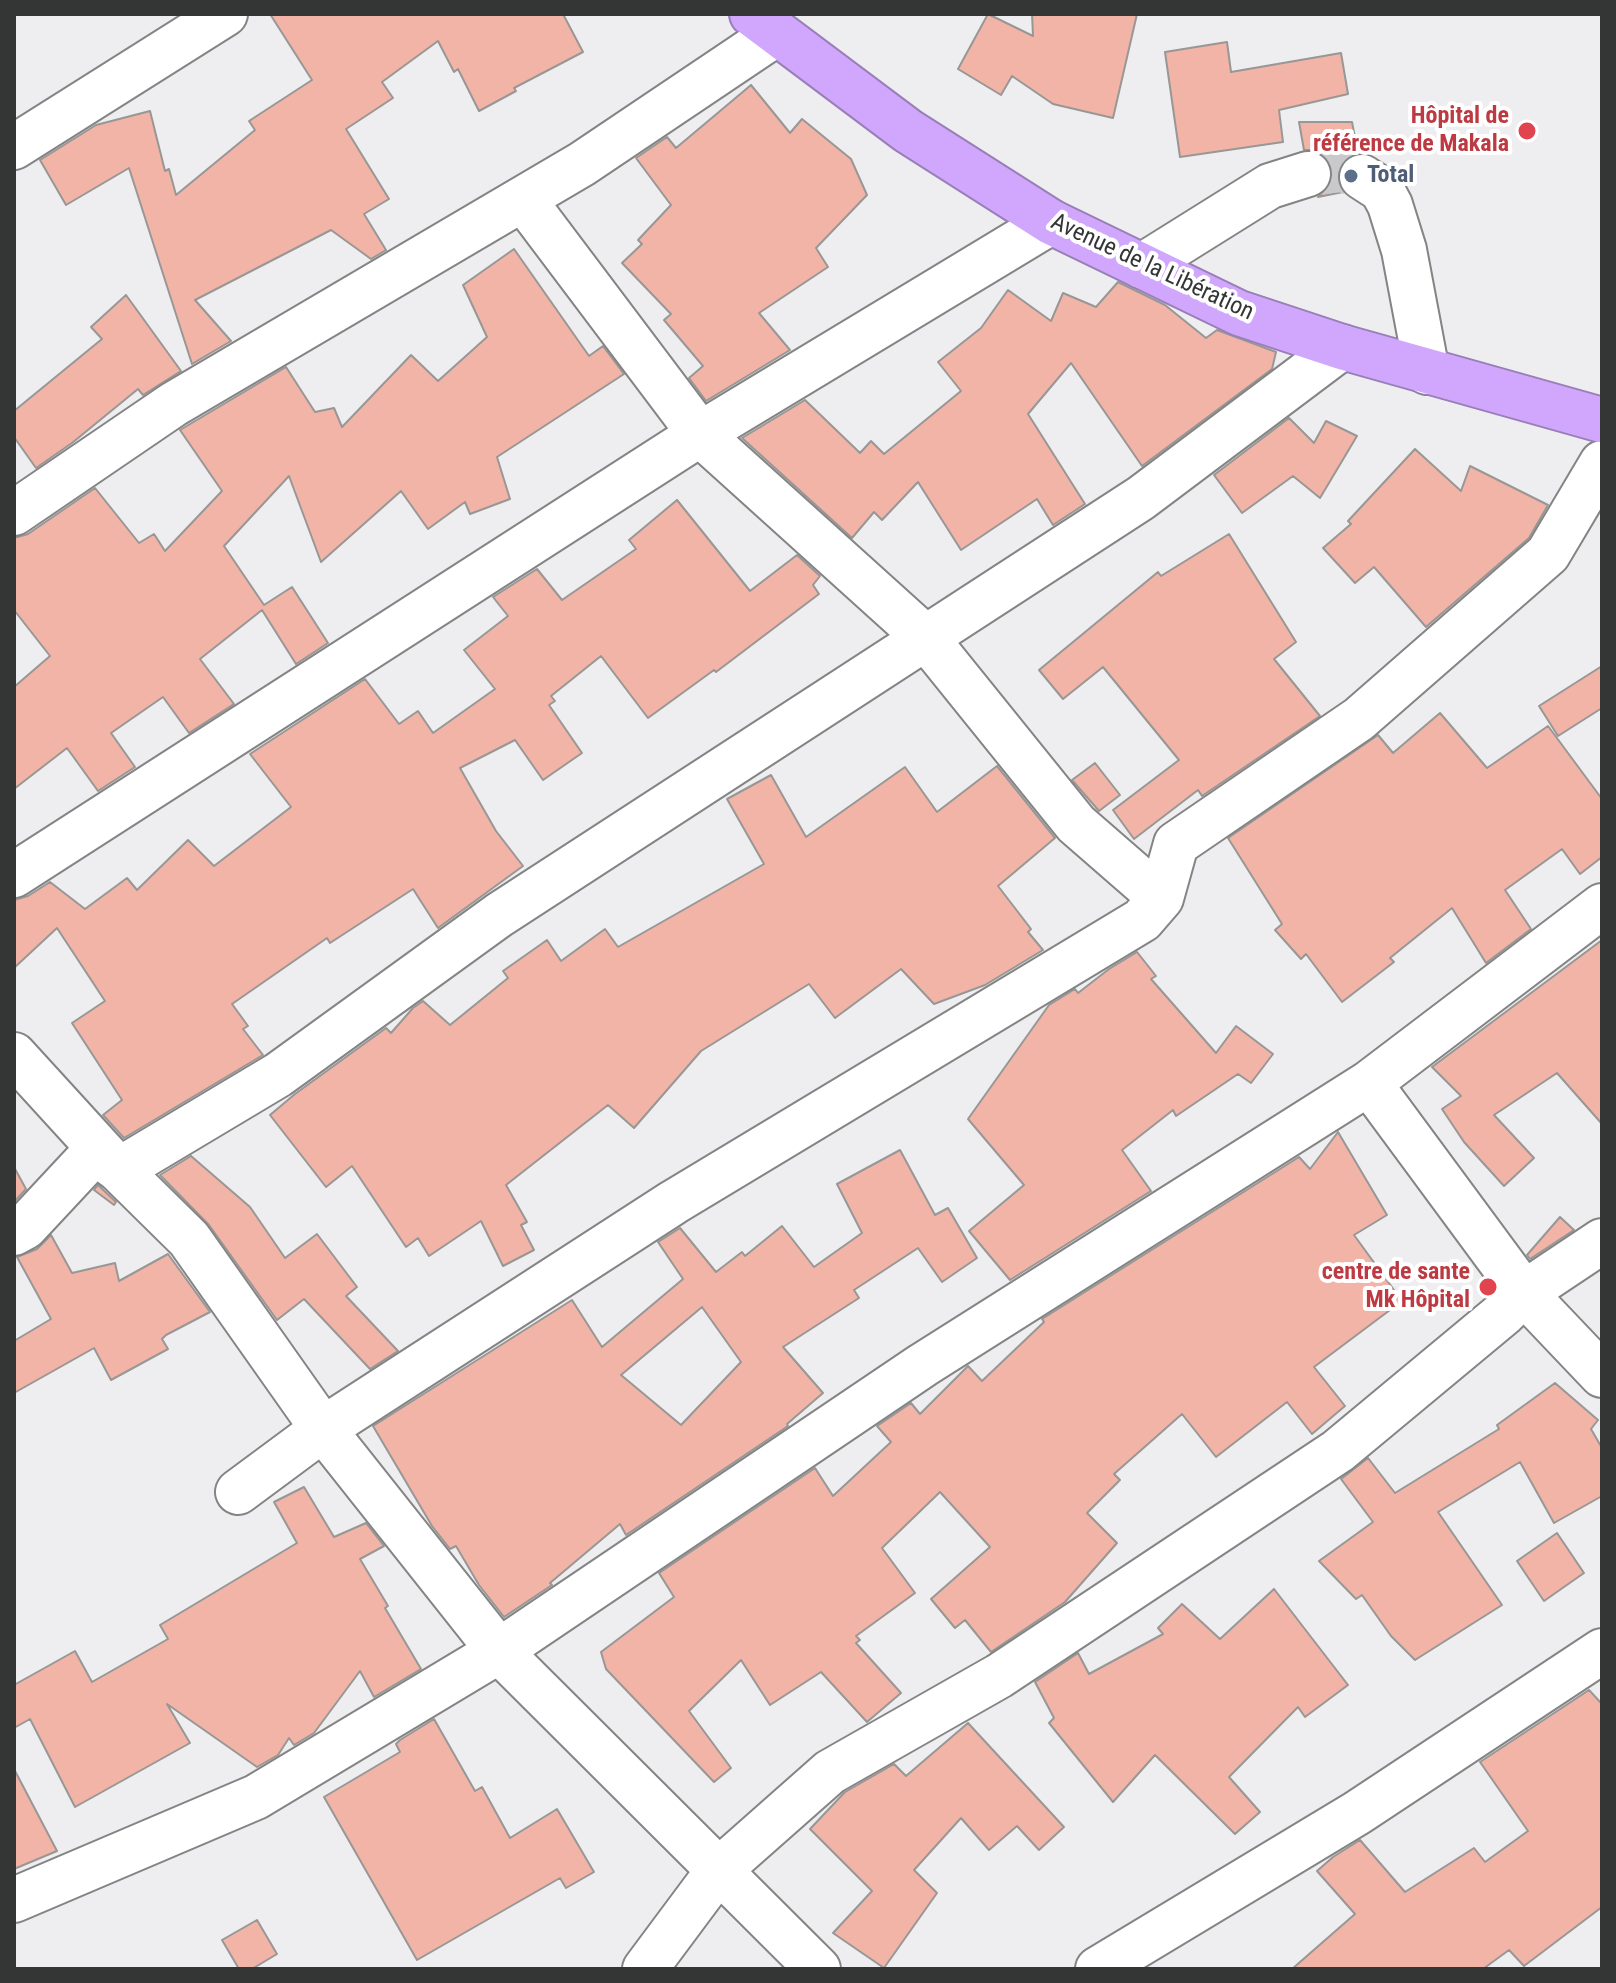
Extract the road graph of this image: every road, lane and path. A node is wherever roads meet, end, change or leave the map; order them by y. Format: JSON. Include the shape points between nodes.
{"nodes":[{"id":1,"x":225,"y":14,"type":"edge"},
{"id":2,"x":764,"y":24,"type":"edge"},
{"id":3,"x":14,"y":147,"type":"edge"},
{"id":4,"x":1308,"y":174,"type":"tunnel mouth"},
{"id":5,"x":1362,"y":177,"type":"tunnel mouth"},
{"id":6,"x":523,"y":199,"type":"junction"},
{"id":7,"x":1051,"y":222,"type":"junction"},
{"id":8,"x":1142,"y":266,"type":"junction"},
{"id":9,"x":1342,"y":347,"type":"junction"},
{"id":10,"x":1427,"y":372,"type":"junction"},
{"id":11,"x":1602,"y":420,"type":"edge"},
{"id":12,"x":700,"y":434,"type":"junction"},
{"id":13,"x":1602,"y":463,"type":"edge"},
{"id":14,"x":14,"y":513,"type":"edge"},
{"id":15,"x":926,"y":638,"type":"junction"},
{"id":16,"x":14,"y":875,"type":"edge"},
{"id":17,"x":1161,"y":898,"type":"junction"},
{"id":18,"x":1602,"y":906,"type":"edge"},
{"id":19,"x":14,"y":1055,"type":"edge"},
{"id":20,"x":1369,"y":1083,"type":"junction"},
{"id":21,"x":119,"y":1170,"type":"junction"},
{"id":22,"x":14,"y":1233,"type":"edge"},
{"id":23,"x":1602,"y":1241,"type":"edge"},
{"id":24,"x":1524,"y":1293,"type":"junction"},
{"id":25,"x":1602,"y":1375,"type":"edge"},
{"id":26,"x":323,"y":1429,"type":"junction"},
{"id":27,"x":238,"y":1492,"type":"dead end"},
{"id":28,"x":499,"y":1651,"type":"junction"},
{"id":29,"x":1602,"y":1651,"type":"edge"},
{"id":30,"x":718,"y":1871,"type":"junction"},
{"id":31,"x":14,"y":1900,"type":"edge"},
{"id":32,"x":645,"y":1969,"type":"edge"},
{"id":33,"x":818,"y":1969,"type":"edge"},
{"id":34,"x":1098,"y":1969,"type":"edge"}],
"edges":[{"from":1,"to":3,"type":"street"},
{"from":2,"to":6,"type":"street","via":[[582,164]]},
{"from":2,"to":7,"type":"highway","name":"Avenue de la Libération","via":[[908,131]]},
{"from":4,"to":8,"type":"street","via":[[1270,186]]},
{"from":5,"to":10,"type":"street","via":[[1382,190],[1390,205]]},
{"from":6,"to":12,"type":"street"},
{"from":6,"to":14,"type":"street","via":[[174,404]]},
{"from":7,"to":8,"type":"highway","name":"Avenue de la Libération"},
{"from":7,"to":12,"type":"street"},
{"from":8,"to":9,"type":"highway","name":"Avenue de la Libération","via":[[1239,313]]},
{"from":9,"to":10,"type":"highway","name":"Avenue de la Libération"},
{"from":9,"to":15,"type":"street","via":[[1141,498]]},
{"from":10,"to":11,"type":"highway","name":"Avenue de la Libération"},
{"from":12,"to":15,"type":"street"},
{"from":12,"to":16,"type":"street"},
{"from":13,"to":17,"type":"street","via":[[1548,554],[1359,719],[1176,844]]},
{"from":15,"to":17,"type":"street","via":[[1076,824]]},
{"from":15,"to":21,"type":"street","via":[[499,915],[278,1075]]},
{"from":17,"to":26,"type":"street","via":[[1142,920],[674,1202]]},
{"from":18,"to":20,"type":"street"},
{"from":19,"to":21,"type":"street"},
{"from":20,"to":24,"type":"street"},
{"from":20,"to":28,"type":"street","via":[[923,1365]]},
{"from":21,"to":22,"type":"street","via":[[95,1152]]},
{"from":21,"to":26,"type":"street","via":[[189,1239]]},
{"from":23,"to":24,"type":"street"},
{"from":24,"to":25,"type":"street"},
{"from":24,"to":30,"type":"street","via":[[1338,1451],[999,1676],[830,1772]]},
{"from":26,"to":27,"type":"street"},
{"from":26,"to":28,"type":"street"},
{"from":28,"to":30,"type":"street"},
{"from":28,"to":31,"type":"street","via":[[256,1797]]},
{"from":29,"to":34,"type":"street","via":[[1357,1813]]},
{"from":30,"to":32,"type":"street"},
{"from":30,"to":33,"type":"street"}]}
